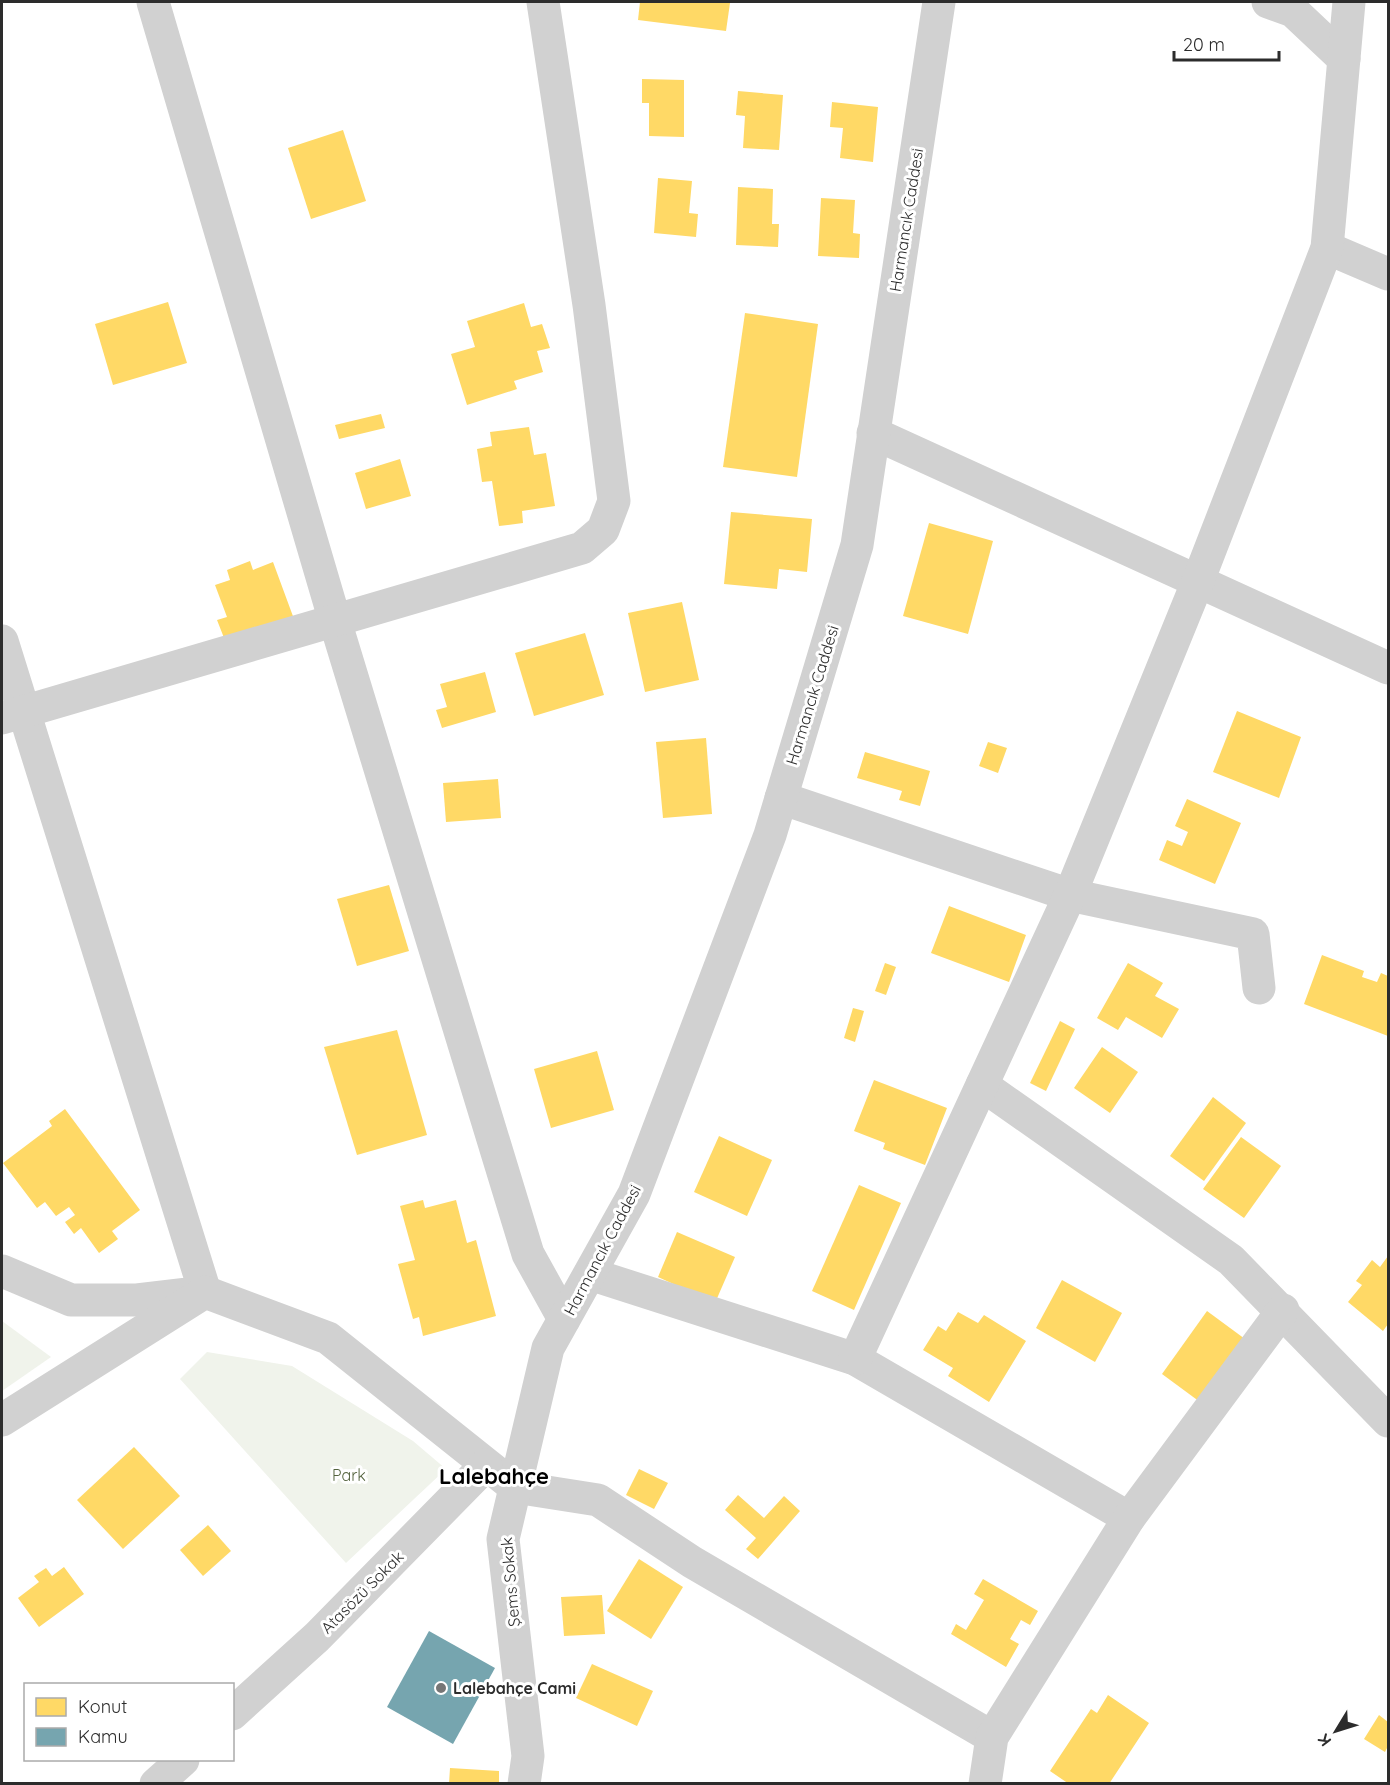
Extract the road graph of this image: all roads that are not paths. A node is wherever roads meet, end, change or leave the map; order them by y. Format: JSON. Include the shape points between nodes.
{"nodes":[{"id":1,"x":153,"y":2,"type":"edge"},
{"id":2,"x":543,"y":2,"type":"edge"},
{"id":3,"x":939,"y":2,"type":"edge"},
{"id":4,"x":1268,"y":2,"type":"edge"},
{"id":5,"x":1349,"y":2,"type":"edge"},
{"id":6,"x":1344,"y":59,"type":"junction"},
{"id":7,"x":1327,"y":248,"type":"junction"},
{"id":8,"x":1389,"y":274,"type":"edge"},
{"id":9,"x":873,"y":433,"type":"junction"},
{"id":10,"x":1198,"y":581,"type":"junction"},
{"id":11,"x":335,"y":621,"type":"junction"},
{"id":12,"x":2,"y":641,"type":"edge"},
{"id":13,"x":1389,"y":668,"type":"edge"},
{"id":14,"x":13,"y":715,"type":"edge"},
{"id":15,"x":781,"y":798,"type":"junction"},
{"id":16,"x":1070,"y":895,"type":"junction"},
{"id":17,"x":1259,"y":988,"type":"dead end"},
{"id":18,"x":982,"y":1085,"type":"junction"},
{"id":19,"x":2,"y":1270,"type":"edge"},
{"id":20,"x":590,"y":1274,"type":"junction"},
{"id":21,"x":205,"y":1292,"type":"junction"},
{"id":22,"x":1282,"y":1310,"type":"junction"},
{"id":23,"x":564,"y":1319,"type":"junction"},
{"id":24,"x":548,"y":1348,"type":"joint"},
{"id":25,"x":855,"y":1359,"type":"junction"},
{"id":26,"x":2,"y":1420,"type":"edge"},
{"id":27,"x":1389,"y":1421,"type":"edge"},
{"id":28,"x":486,"y":1465,"type":"junction"},
{"id":29,"x":516,"y":1487,"type":"junction"},
{"id":30,"x":1129,"y":1518,"type":"junction"},
{"id":31,"x":234,"y":1712,"type":"edge"},
{"id":32,"x":992,"y":1737,"type":"junction"},
{"id":33,"x":182,"y":1761,"type":"edge"},
{"id":34,"x":531,"y":1774,"type":"edge"},
{"id":35,"x":156,"y":1784,"type":"edge"},
{"id":36,"x":985,"y":1784,"type":"edge"}],
"edges":[{"from":1,"to":11,"type":"street"},
{"from":2,"to":11,"type":"street","via":[[614,501],[603,530],[582,548]]},
{"from":3,"to":9,"type":"street","name":"Harmancık Caddesi"},
{"from":4,"to":6,"type":"street","via":[[1293,10]]},
{"from":5,"to":6,"type":"street"},
{"from":6,"to":7,"type":"street"},
{"from":7,"to":8,"type":"street"},
{"from":7,"to":10,"type":"street"},
{"from":9,"to":10,"type":"street"},
{"from":9,"to":15,"type":"street","name":"Harmancık Caddesi","via":[[857,545]]},
{"from":10,"to":13,"type":"street"},
{"from":10,"to":16,"type":"street"},
{"from":11,"to":14,"type":"street"},
{"from":11,"to":23,"type":"street","via":[[528,1254]]},
{"from":12,"to":14,"type":"street"},
{"from":14,"to":21,"type":"street"},
{"from":15,"to":16,"type":"street"},
{"from":15,"to":20,"type":"street","name":"Harmancık Caddesi","via":[[634,1194]]},
{"from":16,"to":17,"type":"street","via":[[1253,934]]},
{"from":16,"to":18,"type":"street"},
{"from":18,"to":22,"type":"street","via":[[1231,1260]]},
{"from":18,"to":25,"type":"street"},
{"from":19,"to":21,"type":"street","via":[[70,1300],[136,1300]]},
{"from":20,"to":23,"type":"street","name":"Harmancık Caddesi"},
{"from":20,"to":25,"type":"street"},
{"from":21,"to":26,"type":"street"},
{"from":21,"to":28,"type":"street","via":[[328,1338]]},
{"from":22,"to":27,"type":"street"},
{"from":22,"to":30,"type":"street"},
{"from":23,"to":24,"type":"street","name":"Harmancık Caddesi"},
{"from":24,"to":29,"type":"street","name":"Şems Sokak"},
{"from":25,"to":30,"type":"street"},
{"from":28,"to":29,"type":"street"},
{"from":28,"to":31,"type":"street","name":"Atasözü Sokak","via":[[317,1637]]},
{"from":29,"to":32,"type":"street","via":[[598,1500],[692,1562]]},
{"from":29,"to":34,"type":"street","name":"Şems Sokak","via":[[503,1539]]},
{"from":30,"to":32,"type":"street"},
{"from":32,"to":36,"type":"street"},
{"from":33,"to":35,"type":"street"}]}
